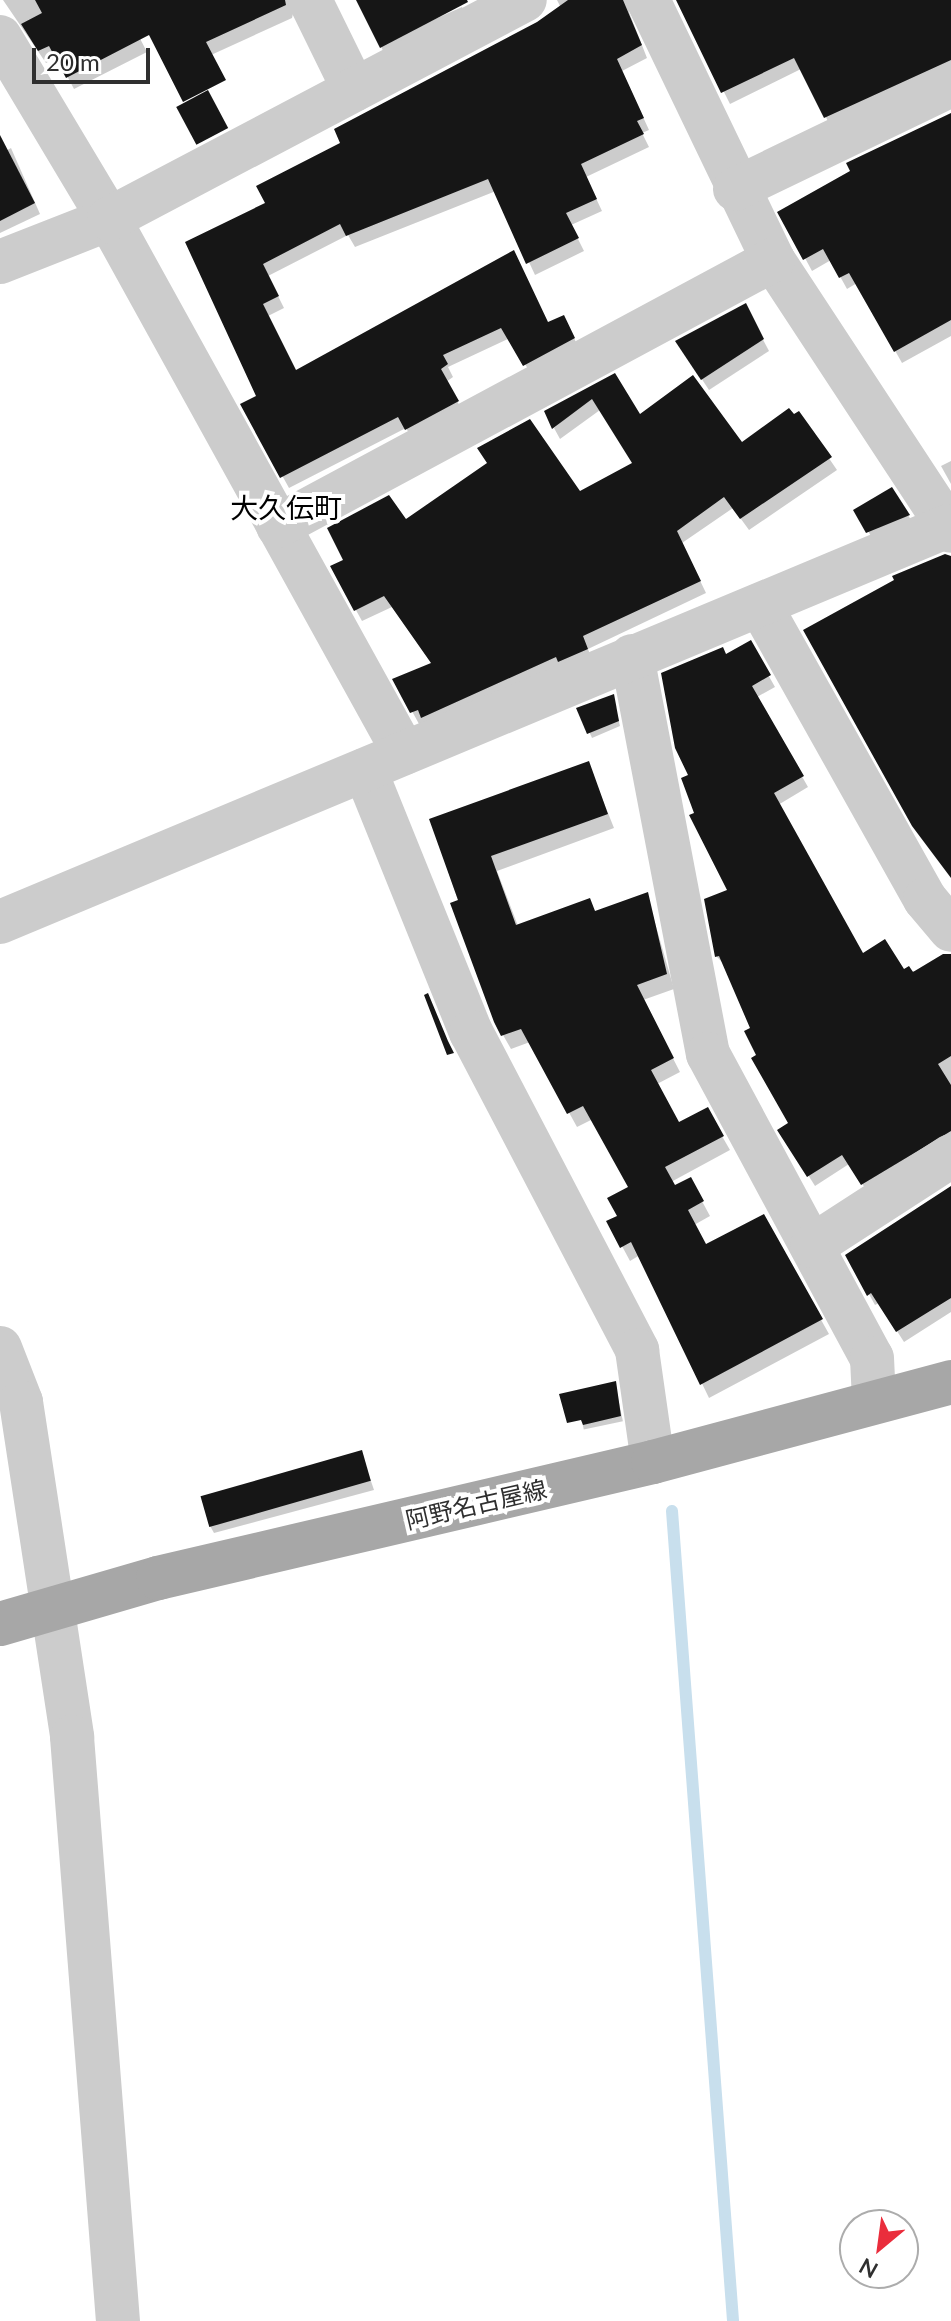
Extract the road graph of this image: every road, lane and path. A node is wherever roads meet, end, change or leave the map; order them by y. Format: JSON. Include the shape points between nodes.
{"nodes":[{"id":1,"x":310,"y":0,"type":"edge"},
{"id":2,"x":525,"y":0,"type":"edge"},
{"id":3,"x":648,"y":0,"type":"edge"},
{"id":4,"x":0,"y":37,"type":"edge"},
{"id":5,"x":951,"y":85,"type":"edge"},
{"id":6,"x":354,"y":90,"type":"junction"},
{"id":7,"x":735,"y":189,"type":"junction"},
{"id":8,"x":109,"y":219,"type":"junction"},
{"id":9,"x":773,"y":260,"type":"junction"},
{"id":10,"x":0,"y":262,"type":"edge"},
{"id":11,"x":278,"y":526,"type":"junction"},
{"id":12,"x":949,"y":529,"type":"edge"},
{"id":13,"x":760,"y":605,"type":"junction"},
{"id":14,"x":632,"y":656,"type":"junction"},
{"id":15,"x":384,"y":762,"type":"junction"},
{"id":16,"x":0,"y":922,"type":"edge"},
{"id":17,"x":951,"y":930,"type":"edge"},
{"id":18,"x":951,"y":1156,"type":"edge"},
{"id":19,"x":812,"y":1246,"type":"junction"},
{"id":20,"x":0,"y":1348,"type":"edge"},
{"id":21,"x":951,"y":1382,"type":"edge"},
{"id":22,"x":874,"y":1401,"type":"junction"},
{"id":23,"x":653,"y":1462,"type":"junction"},
{"id":24,"x":55,"y":1605,"type":"junction"},
{"id":25,"x":0,"y":1624,"type":"edge"},
{"id":26,"x":118,"y":2321,"type":"edge"}],
"edges":[{"from":1,"to":6,"type":"street"},
{"from":2,"to":6,"type":"street"},
{"from":3,"to":7,"type":"street"},
{"from":4,"to":8,"type":"street"},
{"from":5,"to":7,"type":"street"},
{"from":6,"to":8,"type":"street"},
{"from":7,"to":9,"type":"street"},
{"from":8,"to":10,"type":"street"},
{"from":8,"to":11,"type":"street"},
{"from":9,"to":11,"type":"street"},
{"from":9,"to":12,"type":"street"},
{"from":11,"to":15,"type":"street"},
{"from":12,"to":13,"type":"street"},
{"from":13,"to":14,"type":"street"},
{"from":13,"to":17,"type":"street","via":[[925,899]]},
{"from":14,"to":15,"type":"street"},
{"from":14,"to":19,"type":"street","via":[[708,1054]]},
{"from":15,"to":16,"type":"street"},
{"from":15,"to":23,"type":"street","via":[[471,1032],[637,1350]]},
{"from":18,"to":19,"type":"street"},
{"from":19,"to":22,"type":"street","via":[[872,1358]]},
{"from":20,"to":24,"type":"street","via":[[21,1402]]},
{"from":21,"to":22,"type":"main road","name":"阿野名古屋線"},
{"from":22,"to":23,"type":"main road","name":"阿野名古屋線"},
{"from":23,"to":24,"type":"main road","name":"阿野名古屋線"},
{"from":24,"to":25,"type":"main road","name":"阿野名古屋線"},
{"from":24,"to":26,"type":"street","via":[[72,1737]]}]}
